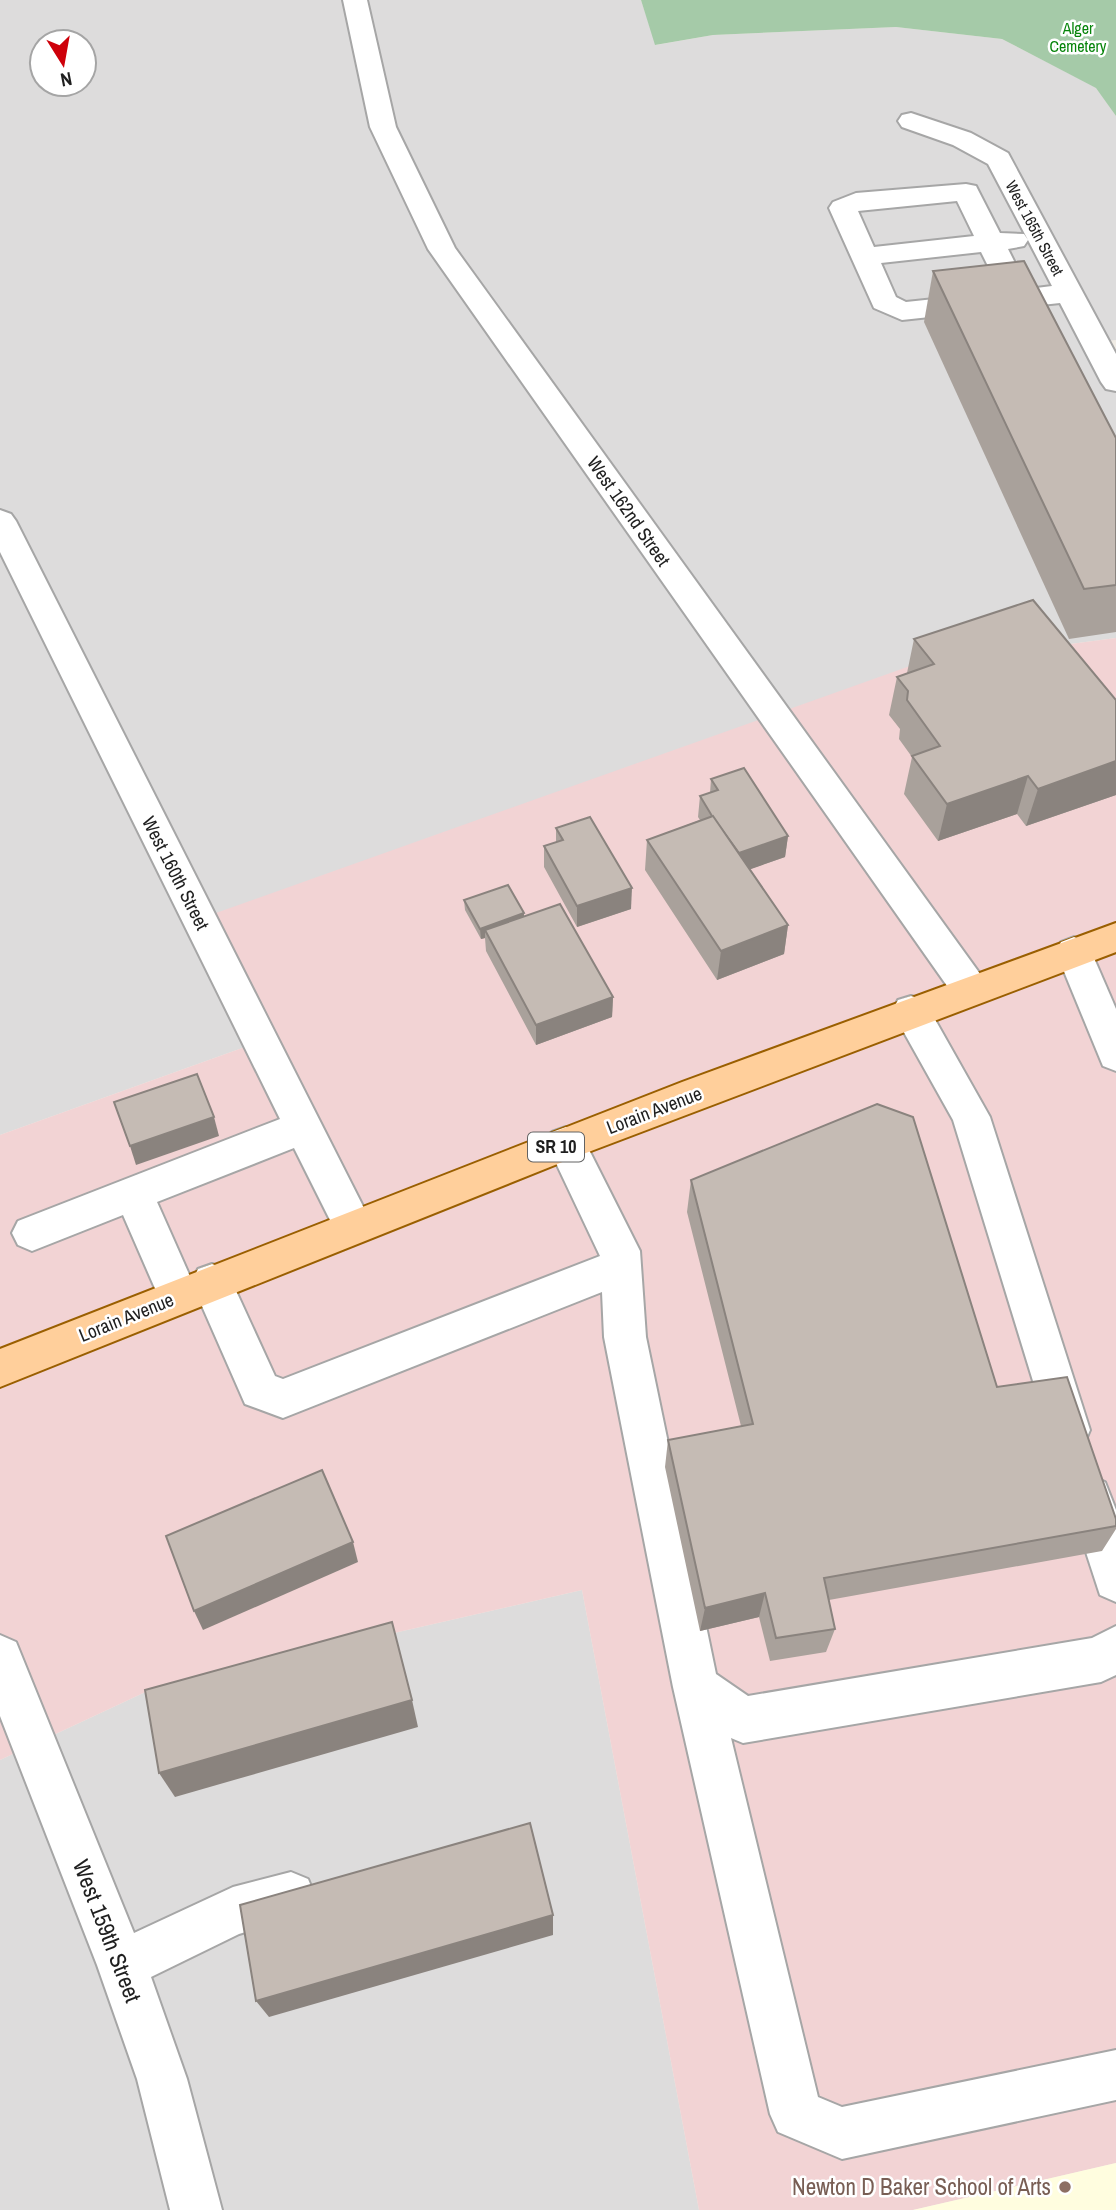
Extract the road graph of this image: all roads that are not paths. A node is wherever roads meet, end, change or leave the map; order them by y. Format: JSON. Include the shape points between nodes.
{"nodes":[{"id":1,"x":355,"y":0,"type":"edge"},
{"id":2,"x":911,"y":121,"type":"dead end"},
{"id":3,"x":1040,"y":237,"type":"junction"},
{"id":4,"x":991,"y":242,"type":"junction"},
{"id":5,"x":864,"y":256,"type":"junction"},
{"id":6,"x":1069,"y":293,"type":"junction"},
{"id":7,"x":1018,"y":298,"type":"junction"},
{"id":8,"x":1116,"y":382,"type":"edge"},
{"id":9,"x":0,"y":521,"type":"edge"},
{"id":10,"x":1116,"y":937,"type":"edge"},
{"id":11,"x":1074,"y":952,"type":"junction"},
{"id":12,"x":970,"y":989,"type":"junction"},
{"id":13,"x":911,"y":1011,"type":"junction"},
{"id":14,"x":1116,"y":1055,"type":"edge"},
{"id":15,"x":303,"y":1127,"type":"junction"},
{"id":16,"x":566,"y":1144,"type":"junction"},
{"id":17,"x":133,"y":1193,"type":"junction"},
{"id":18,"x":353,"y":1226,"type":"junction"},
{"id":19,"x":32,"y":1233,"type":"dead end"},
{"id":20,"x":621,"y":1266,"type":"junction"},
{"id":21,"x":195,"y":1289,"type":"junction"},
{"id":22,"x":0,"y":1368,"type":"edge"},
{"id":23,"x":1116,"y":1580,"type":"edge"},
{"id":24,"x":1116,"y":1648,"type":"edge"},
{"id":25,"x":0,"y":1658,"type":"edge"},
{"id":26,"x":696,"y":1688,"type":"junction"},
{"id":27,"x":338,"y":1884,"type":"edge"},
{"id":28,"x":122,"y":1965,"type":"junction"},
{"id":29,"x":1116,"y":2074,"type":"edge"},
{"id":30,"x":196,"y":2210,"type":"edge"}],
"edges":[{"from":1,"to":12,"type":"street","name":"West 162nd Street","via":[[383,127],[442,249]]},
{"from":2,"to":3,"type":"street","name":"West 165th Street","via":[[962,139],[999,159]]},
{"from":3,"to":4,"type":"street"},
{"from":3,"to":6,"type":"street","name":"West 165th Street"},
{"from":4,"to":5,"type":"street"},
{"from":4,"to":5,"type":"street","via":[[966,192],[856,201],[843,208]]},
{"from":4,"to":7,"type":"street"},
{"from":5,"to":7,"type":"street","via":[[884,302],[902,311]]},
{"from":6,"to":7,"type":"street"},
{"from":6,"to":8,"type":"street","name":"West 165th Street"},
{"from":9,"to":15,"type":"street","name":"West 160th Street"},
{"from":10,"to":11,"type":"main road","name":"Lorain Avenue","number":"SR 10"},
{"from":11,"to":12,"type":"main road","name":"Lorain Avenue","number":"SR 10"},
{"from":11,"to":14,"type":"street"},
{"from":12,"to":13,"type":"main road","name":"Lorain Avenue","number":"SR 10"},
{"from":13,"to":16,"type":"main road","name":"Lorain Avenue","number":"SR 10"},
{"from":13,"to":23,"type":"street","via":[[971,1117]]},
{"from":15,"to":17,"type":"street"},
{"from":15,"to":18,"type":"street","name":"West 160th Street"},
{"from":16,"to":18,"type":"main road","name":"Lorain Avenue","number":"SR 10"},
{"from":16,"to":20,"type":"street","via":[[620,1251]]},
{"from":17,"to":19,"type":"street"},
{"from":17,"to":21,"type":"street"},
{"from":18,"to":21,"type":"main road","name":"Lorain Avenue","number":"SR 10"},
{"from":20,"to":21,"type":"street","via":[[283,1399],[260,1390]]},
{"from":20,"to":26,"type":"street","via":[[625,1337]]},
{"from":21,"to":22,"type":"main road","name":"Lorain Avenue","number":"SR 10"},
{"from":24,"to":26,"type":"street","via":[[1101,1659],[743,1720]]},
{"from":25,"to":28,"type":"street","name":"West 159th Street"},
{"from":26,"to":29,"type":"street","via":[[796,2114],[842,2133]]},
{"from":27,"to":28,"type":"street","via":[[233,1911]]},
{"from":28,"to":30,"type":"street","name":"West 159th Street","via":[[162,2079]]}]}
